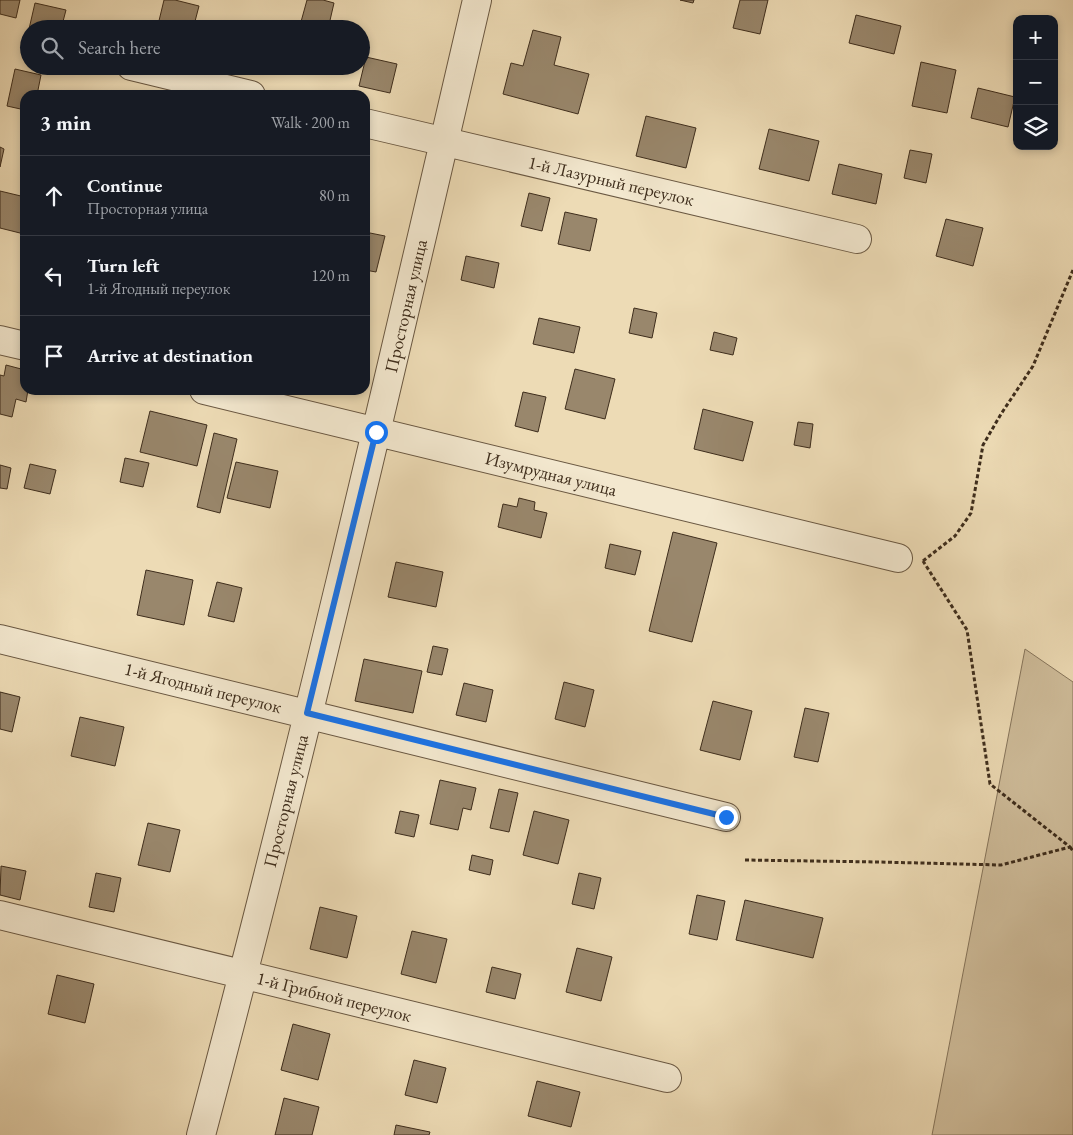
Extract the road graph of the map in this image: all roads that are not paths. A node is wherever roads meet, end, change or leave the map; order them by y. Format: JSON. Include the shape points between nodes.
{"nodes":[{"id":1,"x":478,"y":0,"type":"edge"},
{"id":2,"x":168,"y":75,"type":"edge"},
{"id":3,"x":230,"y":90,"type":"edge"},
{"id":4,"x":370,"y":123,"type":"edge"},
{"id":5,"x":444,"y":142,"type":"junction"},
{"id":6,"x":858,"y":239,"type":"dead end"},
{"id":7,"x":0,"y":340,"type":"edge"},
{"id":8,"x":20,"y":345,"type":"edge"},
{"id":9,"x":224,"y":395,"type":"edge"},
{"id":10,"x":376,"y":432,"type":"junction"},
{"id":11,"x":911,"y":559,"type":"road end"},
{"id":12,"x":0,"y":639,"type":"edge"},
{"id":13,"x":307,"y":713,"type":"junction"},
{"id":14,"x":726,"y":817,"type":"dead end"},
{"id":15,"x":0,"y":915,"type":"edge"},
{"id":16,"x":244,"y":975,"type":"junction"},
{"id":17,"x":667,"y":1078,"type":"dead end"},
{"id":18,"x":201,"y":1135,"type":"edge"}],
"edges":[{"from":1,"to":5,"type":"street","name":"Просторная улица"},
{"from":2,"to":3,"type":"street"},
{"from":4,"to":5,"type":"street","name":"1-й Лазурный переулок"},
{"from":5,"to":6,"type":"street","name":"1-й Лазурный переулок"},
{"from":5,"to":10,"type":"street","name":"Просторная улица"},
{"from":7,"to":8,"type":"street"},
{"from":9,"to":10,"type":"street","name":"Изумрудная улица"},
{"from":10,"to":11,"type":"street","name":"Изумрудная улица"},
{"from":10,"to":13,"type":"street","name":"Просторная улица"},
{"from":12,"to":13,"type":"street","name":"1-й Ягодный переулок"},
{"from":13,"to":14,"type":"street","name":"1-й Ягодный переулок"},
{"from":13,"to":16,"type":"street","name":"Просторная улица"},
{"from":15,"to":16,"type":"street","name":"1-й Грибной переулок"},
{"from":16,"to":17,"type":"street","name":"1-й Грибной переулок"},
{"from":16,"to":18,"type":"street","name":"Просторная улица"}]}
